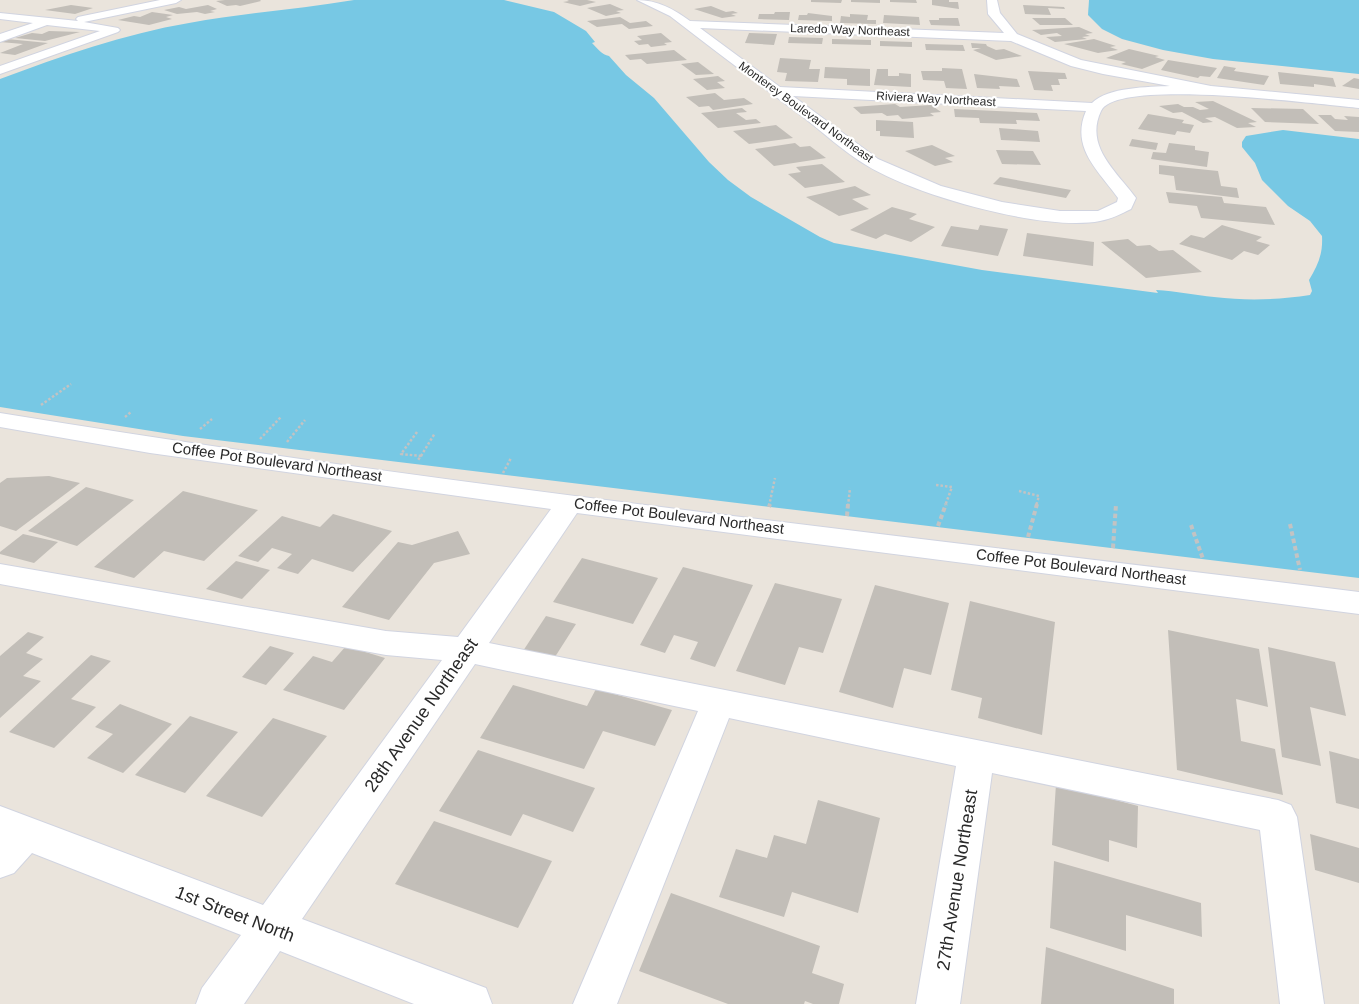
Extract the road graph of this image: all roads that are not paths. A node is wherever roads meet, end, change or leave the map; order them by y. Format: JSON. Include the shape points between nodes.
{"nodes":[{"id":1,"x":176,"y":0,"type":"edge"},
{"id":2,"x":642,"y":0,"type":"edge"},
{"id":3,"x":992,"y":0,"type":"edge"},
{"id":4,"x":0,"y":16,"type":"edge"},
{"id":5,"x":51,"y":22,"type":"junction"},
{"id":6,"x":64,"y":23,"type":"junction"},
{"id":7,"x":686,"y":24,"type":"junction"},
{"id":8,"x":1013,"y":37,"type":"junction"},
{"id":9,"x":0,"y":38,"type":"edge"},
{"id":10,"x":1076,"y":63,"type":"junction"},
{"id":11,"x":0,"y":70,"type":"edge"},
{"id":12,"x":1211,"y":90,"type":"junction"},
{"id":13,"x":777,"y":91,"type":"junction"},
{"id":14,"x":1100,"y":93,"type":"junction"},
{"id":15,"x":1359,"y":104,"type":"edge"},
{"id":16,"x":0,"y":420,"type":"edge"},
{"id":17,"x":570,"y":503,"type":"junction"},
{"id":18,"x":0,"y":574,"type":"edge"},
{"id":19,"x":1359,"y":604,"type":"edge"},
{"id":20,"x":466,"y":650,"type":"junction"},
{"id":21,"x":718,"y":702,"type":"junction"},
{"id":22,"x":976,"y":756,"type":"junction"},
{"id":23,"x":8,"y":839,"type":"edge"},
{"id":24,"x":272,"y":928,"type":"junction"},
{"id":25,"x":218,"y":1004,"type":"edge"},
{"id":26,"x":470,"y":1004,"type":"edge"},
{"id":27,"x":595,"y":1004,"type":"edge"},
{"id":28,"x":938,"y":1004,"type":"edge"},
{"id":29,"x":1302,"y":1004,"type":"edge"}],
"edges":[{"from":1,"to":6,"type":"street"},
{"from":2,"to":7,"type":"street","name":"Monterey Boulevard Northeast","via":[[674,14]]},
{"from":3,"to":8,"type":"street","via":[[994,14]]},
{"from":4,"to":5,"type":"street"},
{"from":5,"to":6,"type":"street"},
{"from":5,"to":9,"type":"street"},
{"from":6,"to":11,"type":"street","via":[[114,30]]},
{"from":7,"to":8,"type":"street","name":"Laredo Way Northeast"},
{"from":7,"to":13,"type":"street","name":"Monterey Boulevard Northeast"},
{"from":8,"to":10,"type":"street"},
{"from":10,"to":12,"type":"street"},
{"from":10,"to":14,"type":"street"},
{"from":12,"to":14,"type":"street"},
{"from":12,"to":15,"type":"street"},
{"from":13,"to":14,"type":"street","name":"Riviera Way Northeast"},
{"from":13,"to":14,"type":"street","name":"Monterey Boulevard Northeast","via":[[872,162],[904,178],[999,207],[1073,217],[1100,216],[1125,205],[1127,198],[1092,151],[1090,122]]},
{"from":16,"to":17,"type":"street","name":"Coffee Pot Boulevard Northeast","via":[[150,445]]},
{"from":17,"to":19,"type":"street","name":"Coffee Pot Boulevard Northeast"},
{"from":17,"to":20,"type":"street","name":"28th Avenue Northeast"},
{"from":18,"to":20,"type":"street","via":[[386,643]]},
{"from":20,"to":21,"type":"street"},
{"from":20,"to":24,"type":"street","name":"28th Avenue Northeast"},
{"from":21,"to":22,"type":"street"},
{"from":21,"to":27,"type":"street"},
{"from":22,"to":28,"type":"street","name":"27th Avenue Northeast"},
{"from":22,"to":29,"type":"street","via":[[1278,818]]},
{"from":23,"to":24,"type":"street","name":"1st Street North"},
{"from":24,"to":25,"type":"street","name":"28th Avenue Northeast"},
{"from":24,"to":26,"type":"street","name":"1st Street North"}]}
